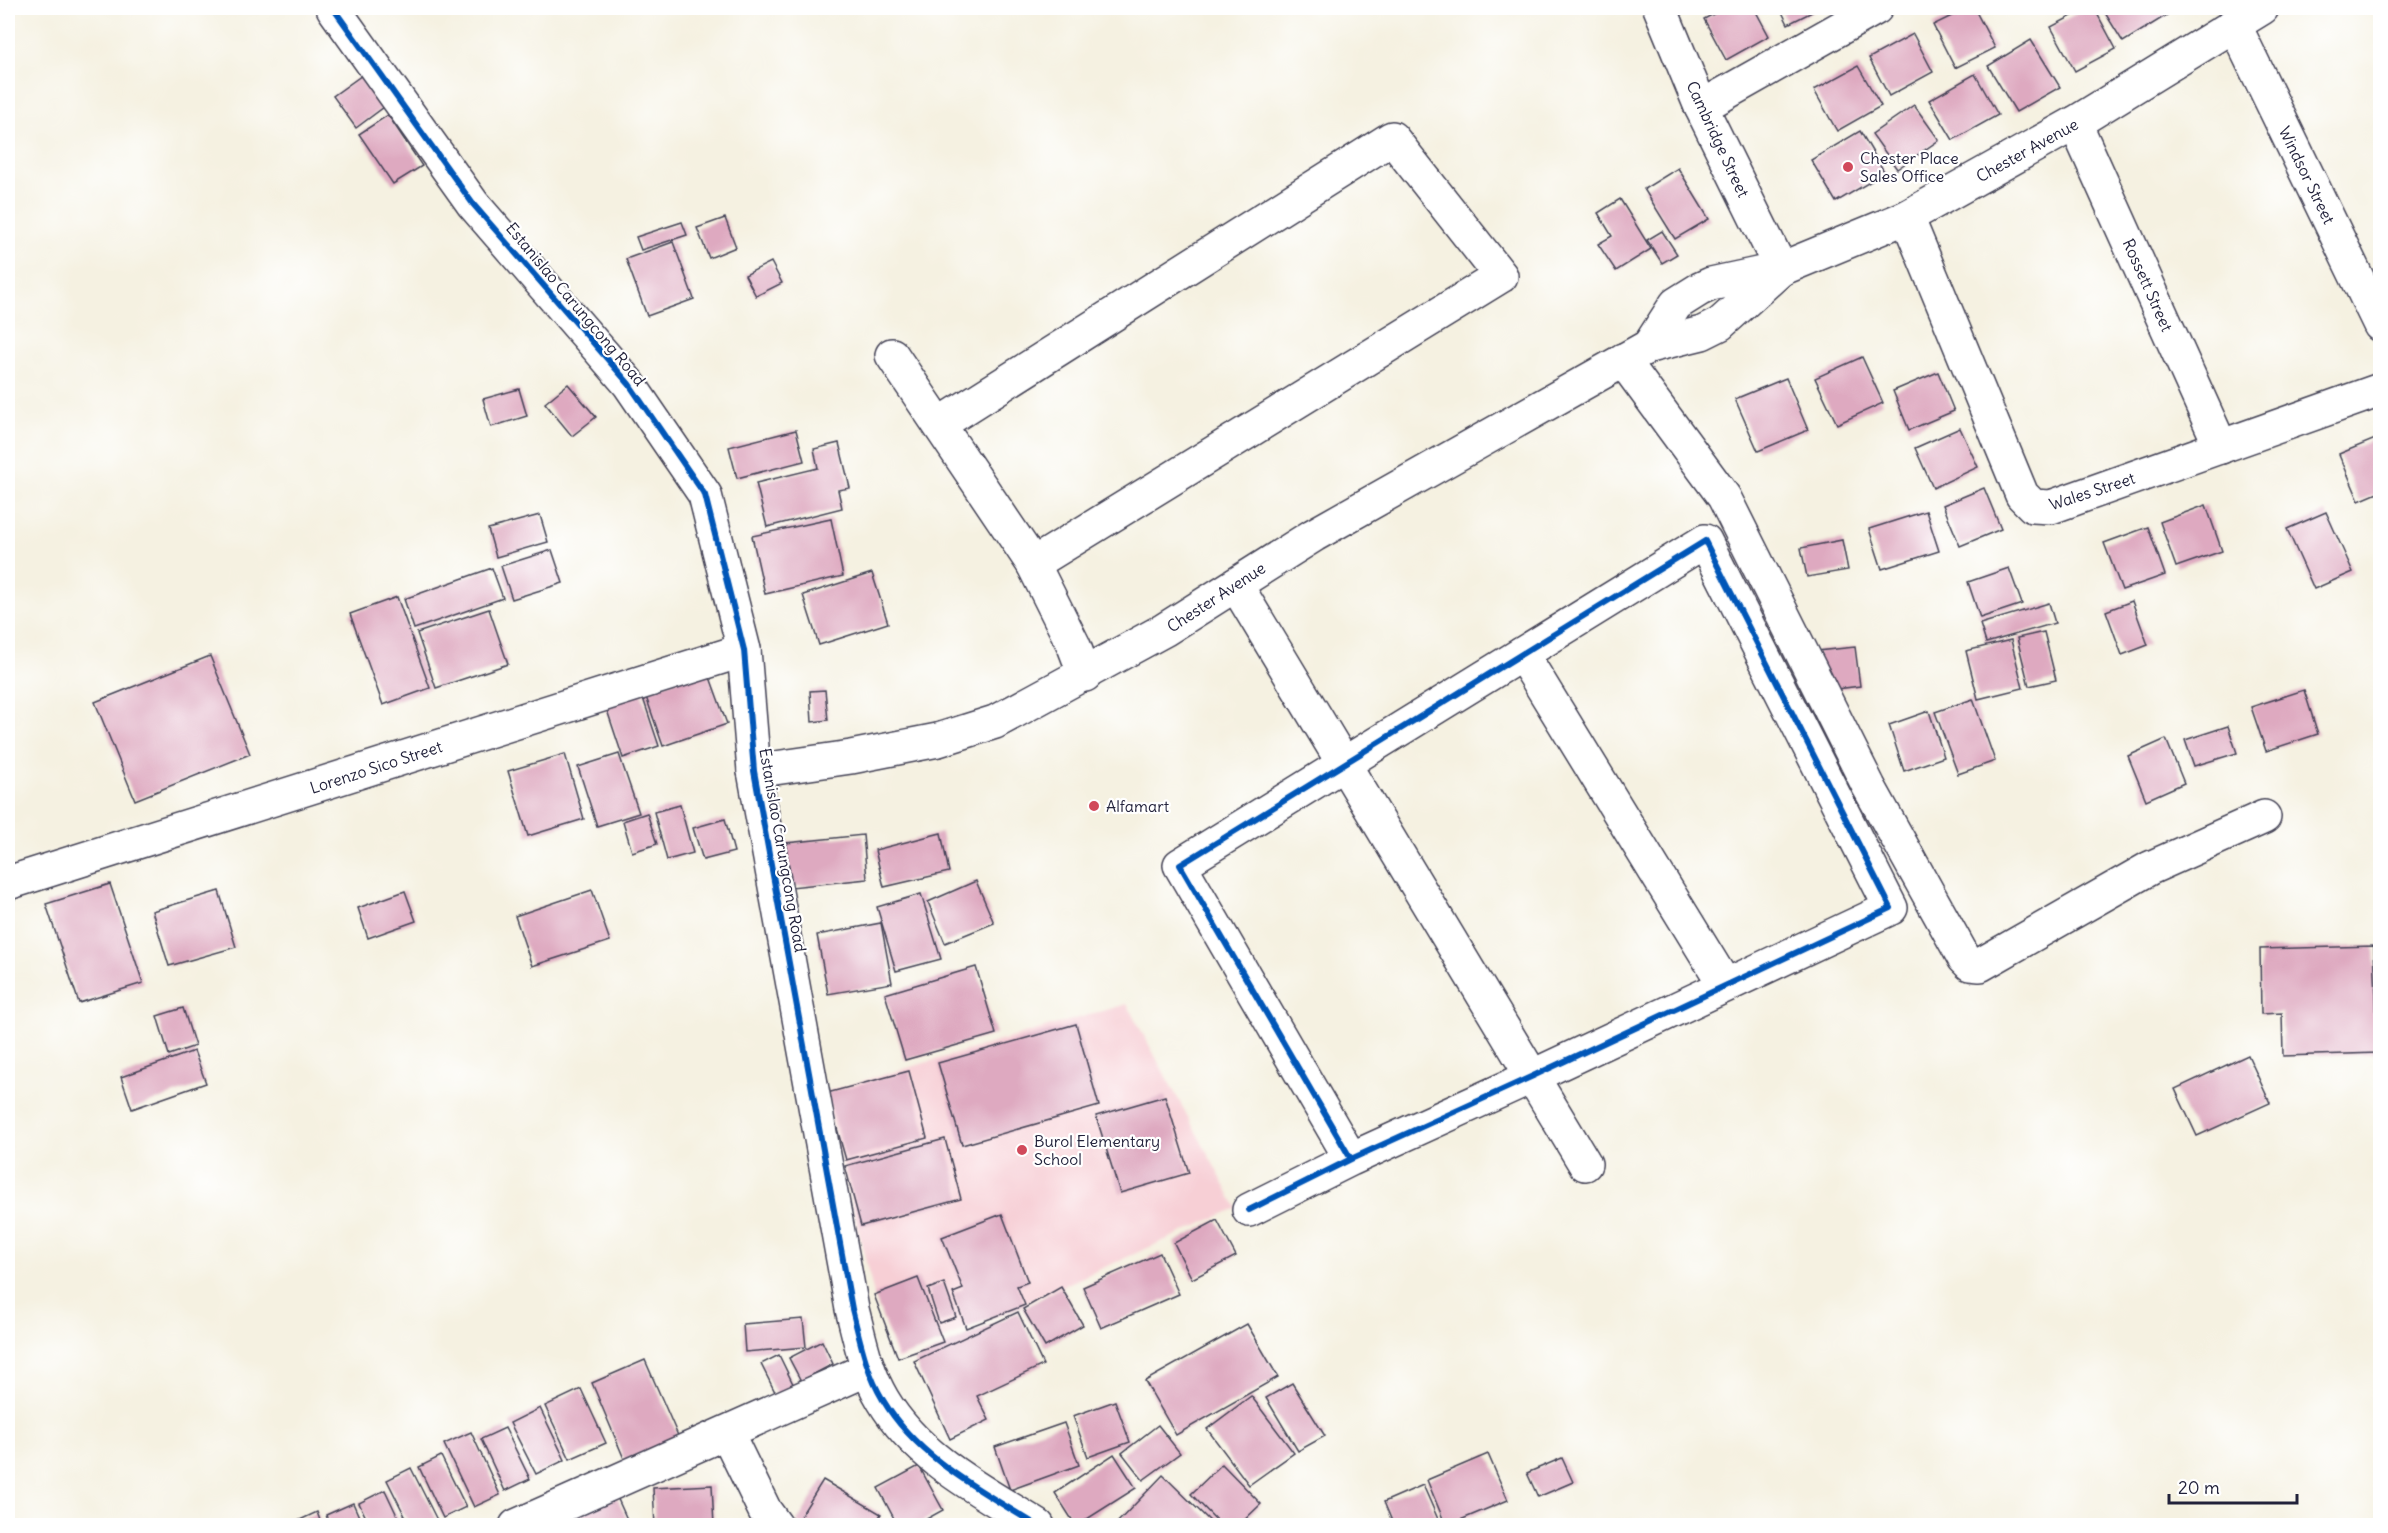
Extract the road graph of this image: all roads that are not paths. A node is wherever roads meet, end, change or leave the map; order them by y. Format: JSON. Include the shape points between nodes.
{"nodes":[{"id":1,"x":333,"y":8,"type":"edge"},
{"id":2,"x":1660,"y":8,"type":"edge"},
{"id":3,"x":1876,"y":8,"type":"edge"},
{"id":4,"x":2262,"y":8,"type":"edge"},
{"id":5,"x":2234,"y":24,"type":"junction"},
{"id":6,"x":1701,"y":107,"type":"junction"},
{"id":7,"x":2075,"y":123,"type":"junction"},
{"id":8,"x":1907,"y":217,"type":"junction"},
{"id":9,"x":1781,"y":269,"type":"junction"},
{"id":10,"x":2380,"y":326,"type":"edge"},
{"id":11,"x":1636,"y":353,"type":"junction"},
{"id":12,"x":892,"y":355,"type":"dead end"},
{"id":13,"x":2380,"y":390,"type":"edge"},
{"id":14,"x":940,"y":424,"type":"junction"},
{"id":15,"x":2221,"y":447,"type":"junction"},
{"id":16,"x":1033,"y":564,"type":"junction"},
{"id":17,"x":1236,"y":585,"type":"junction"},
{"id":18,"x":744,"y":650,"type":"junction"},
{"id":19,"x":1522,"y":654,"type":"junction"},
{"id":20,"x":1085,"y":675,"type":"junction"},
{"id":21,"x":1344,"y":764,"type":"junction"},
{"id":22,"x":754,"y":771,"type":"junction"},
{"id":23,"x":2264,"y":817,"type":"dead end"},
{"id":24,"x":8,"y":883,"type":"edge"},
{"id":25,"x":1725,"y":986,"type":"junction"},
{"id":26,"x":1533,"y":1076,"type":"junction"},
{"id":27,"x":1352,"y":1159,"type":"junction"},
{"id":28,"x":1585,"y":1164,"type":"dead end"},
{"id":29,"x":1249,"y":1210,"type":"dead end"},
{"id":30,"x":868,"y":1370,"type":"junction"},
{"id":31,"x":727,"y":1433,"type":"junction"},
{"id":32,"x":516,"y":1526,"type":"edge"},
{"id":33,"x":776,"y":1526,"type":"edge"},
{"id":34,"x":1038,"y":1526,"type":"edge"}],
"edges":[{"from":1,"to":18,"type":"street","name":"Estanislao Carungcong Road","via":[[473,204],[629,384],[705,495]]},
{"from":2,"to":6,"type":"street","name":"Cambridge Street"},
{"from":3,"to":6,"type":"street"},
{"from":4,"to":5,"type":"street","name":"Chester Avenue"},
{"from":5,"to":7,"type":"street","name":"Chester Avenue"},
{"from":5,"to":10,"type":"street","name":"Windsor Street"},
{"from":6,"to":9,"type":"street","name":"Cambridge Street"},
{"from":7,"to":8,"type":"street","name":"Chester Avenue"},
{"from":7,"to":15,"type":"street","name":"Rossett Street"},
{"from":8,"to":9,"type":"street","name":"Chester Avenue"},
{"from":8,"to":15,"type":"street","name":"Wales Street","via":[[2022,495],[2033,506],[2051,507]]},
{"from":9,"to":11,"type":"street","name":"Chester Avenue","via":[[1700,289],[1676,304]]},
{"from":11,"to":17,"type":"street","name":"Chester Avenue","via":[[1314,535]]},
{"from":11,"to":23,"type":"street","via":[[1724,497],[1869,787],[1970,964],[1980,965],[2150,868]]},
{"from":12,"to":14,"type":"street"},
{"from":13,"to":15,"type":"street","name":"Wales Street"},
{"from":14,"to":16,"type":"street"},
{"from":14,"to":16,"type":"street","via":[[1392,138],[1501,276]]},
{"from":16,"to":20,"type":"street"},
{"from":17,"to":20,"type":"street","name":"Chester Avenue"},
{"from":17,"to":21,"type":"street"},
{"from":18,"to":22,"type":"street","name":"Estanislao Carungcong Road"},
{"from":18,"to":24,"type":"street","name":"Lorenzo Sico Street"},
{"from":19,"to":21,"type":"street"},
{"from":19,"to":25,"type":"street"},
{"from":19,"to":25,"type":"street","via":[[1705,541],[1891,908]]},
{"from":20,"to":22,"type":"street","name":"Chester Avenue","via":[[995,722],[938,740]]},
{"from":21,"to":26,"type":"street"},
{"from":21,"to":27,"type":"street","via":[[1180,865]]},
{"from":22,"to":30,"type":"street","name":"Estanislao Carungcong Road","via":[[852,1309]]},
{"from":25,"to":26,"type":"street"},
{"from":26,"to":27,"type":"street"},
{"from":26,"to":28,"type":"street"},
{"from":27,"to":29,"type":"street"},
{"from":30,"to":31,"type":"street"},
{"from":30,"to":34,"type":"street","name":"Estanislao Carungcong Road","via":[[883,1400],[922,1447],[953,1473]]},
{"from":31,"to":32,"type":"street"},
{"from":31,"to":33,"type":"street"}]}
